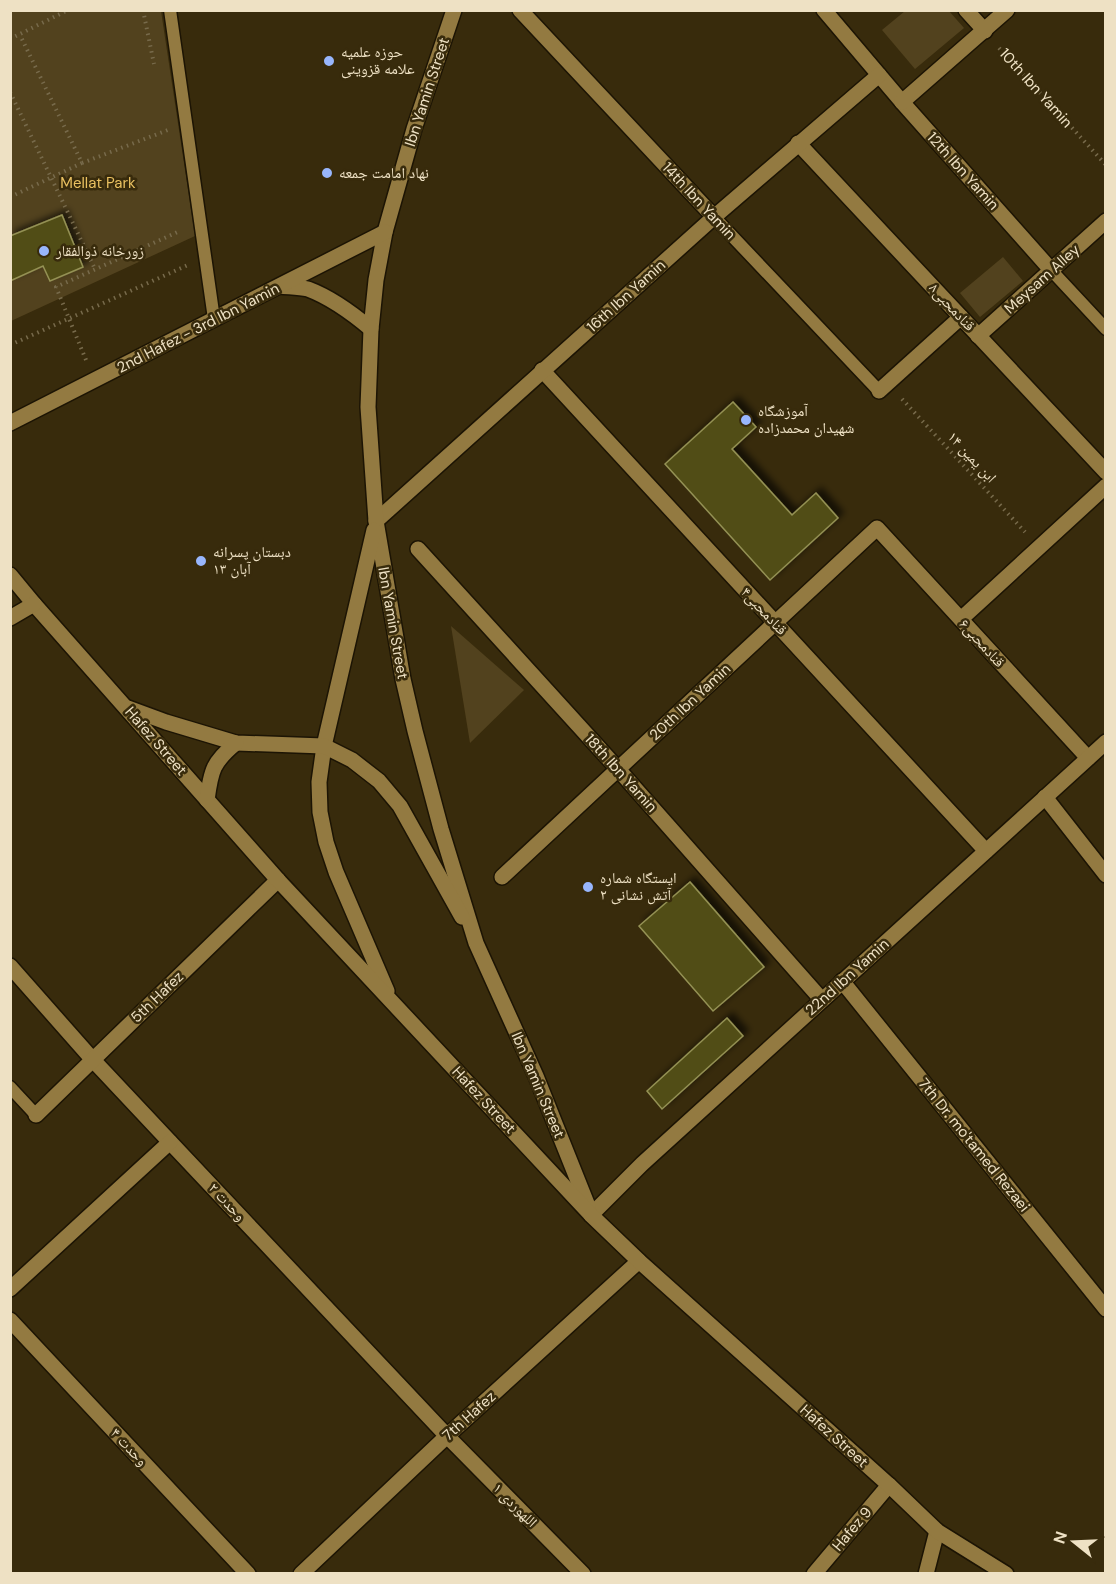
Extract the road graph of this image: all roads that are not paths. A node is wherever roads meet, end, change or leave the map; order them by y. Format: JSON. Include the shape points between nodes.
{"nodes":[{"id":1,"x":170,"y":10,"type":"edge"},
{"id":2,"x":454,"y":10,"type":"edge"},
{"id":3,"x":520,"y":10,"type":"edge"},
{"id":4,"x":824,"y":10,"type":"edge"},
{"id":5,"x":966,"y":10,"type":"edge"},
{"id":6,"x":1007,"y":10,"type":"edge"},
{"id":7,"x":984,"y":31,"type":"junction"},
{"id":8,"x":879,"y":75,"type":"junction"},
{"id":9,"x":902,"y":102,"type":"junction"},
{"id":10,"x":798,"y":143,"type":"junction"},
{"id":11,"x":714,"y":217,"type":"junction"},
{"id":12,"x":1106,"y":221,"type":"edge"},
{"id":13,"x":385,"y":232,"type":"junction"},
{"id":14,"x":1052,"y":271,"type":"junction"},
{"id":15,"x":280,"y":286,"type":"junction"},
{"id":16,"x":961,"y":317,"type":"junction"},
{"id":17,"x":214,"y":319,"type":"junction"},
{"id":18,"x":371,"y":329,"type":"junction"},
{"id":19,"x":1106,"y":329,"type":"edge"},
{"id":20,"x":978,"y":336,"type":"junction"},
{"id":21,"x":542,"y":370,"type":"junction"},
{"id":22,"x":883,"y":387,"type":"joint"},
{"id":23,"x":10,"y":423,"type":"edge"},
{"id":24,"x":1106,"y":472,"type":"edge"},
{"id":25,"x":1106,"y":486,"type":"edge"},
{"id":26,"x":376,"y":521,"type":"junction"},
{"id":27,"x":877,"y":528,"type":"joint"},
{"id":28,"x":418,"y":549,"type":"dead end"},
{"id":29,"x":10,"y":575,"type":"edge"},
{"id":30,"x":34,"y":604,"type":"junction"},
{"id":31,"x":10,"y":618,"type":"edge"},
{"id":32,"x":961,"y":619,"type":"junction"},
{"id":33,"x":775,"y":623,"type":"junction"},
{"id":34,"x":127,"y":708,"type":"junction"},
{"id":35,"x":1106,"y":742,"type":"edge"},
{"id":36,"x":236,"y":743,"type":"junction"},
{"id":37,"x":324,"y":746,"type":"junction"},
{"id":38,"x":1088,"y":758,"type":"junction"},
{"id":39,"x":618,"y":769,"type":"junction"},
{"id":40,"x":1045,"y":797,"type":"junction"},
{"id":41,"x":207,"y":800,"type":"junction"},
{"id":42,"x":986,"y":851,"type":"junction"},
{"id":43,"x":1106,"y":875,"type":"edge"},
{"id":44,"x":502,"y":877,"type":"dead end"},
{"id":45,"x":278,"y":879,"type":"junction"},
{"id":46,"x":476,"y":943,"type":"junction"},
{"id":47,"x":10,"y":966,"type":"edge"},
{"id":48,"x":842,"y":981,"type":"junction"},
{"id":49,"x":822,"y":1000,"type":"junction"},
{"id":50,"x":392,"y":1001,"type":"junction"},
{"id":51,"x":93,"y":1060,"type":"junction"},
{"id":52,"x":10,"y":1087,"type":"edge"},
{"id":53,"x":36,"y":1115,"type":"joint"},
{"id":54,"x":170,"y":1142,"type":"junction"},
{"id":55,"x":591,"y":1215,"type":"junction"},
{"id":56,"x":639,"y":1261,"type":"junction"},
{"id":57,"x":10,"y":1289,"type":"edge"},
{"id":58,"x":1106,"y":1309,"type":"edge"},
{"id":59,"x":10,"y":1320,"type":"edge"},
{"id":60,"x":447,"y":1436,"type":"junction"},
{"id":61,"x":889,"y":1485,"type":"junction"},
{"id":62,"x":937,"y":1531,"type":"junction"},
{"id":63,"x":248,"y":1574,"type":"edge"},
{"id":64,"x":301,"y":1574,"type":"edge"},
{"id":65,"x":583,"y":1574,"type":"edge"},
{"id":66,"x":814,"y":1574,"type":"edge"},
{"id":67,"x":926,"y":1574,"type":"edge"},
{"id":68,"x":1006,"y":1574,"type":"edge"}],
"edges":[{"from":1,"to":17,"type":"lane"},
{"from":2,"to":13,"type":"street","name":"Ibn Yamin Street"},
{"from":3,"to":11,"type":"street","name":"14th Ibn Yamin"},
{"from":4,"to":8,"type":"street","name":"12th Ibn Yamin"},
{"from":5,"to":7,"type":"street"},
{"from":6,"to":7,"type":"street"},
{"from":7,"to":9,"type":"street"},
{"from":8,"to":9,"type":"street","name":"12th Ibn Yamin"},
{"from":8,"to":10,"type":"street","name":"16th Ibn Yamin"},
{"from":9,"to":14,"type":"street","name":"12th Ibn Yamin"},
{"from":10,"to":11,"type":"street","name":"16th Ibn Yamin"},
{"from":10,"to":16,"type":"street","name":"قنادمحبی۸"},
{"from":11,"to":21,"type":"street","name":"16th Ibn Yamin"},
{"from":11,"to":22,"type":"lane","name":"14th Ibn Yamin"},
{"from":12,"to":14,"type":"street","name":"Meysam Alley"},
{"from":13,"to":15,"type":"street","name":"2nd Hafez - 3rd Ibn Yamin"},
{"from":13,"to":18,"type":"street","name":"Ibn Yamin Street"},
{"from":14,"to":19,"type":"lane","name":"12th Ibn Yamin"},
{"from":14,"to":20,"type":"street","name":"Meysam Alley"},
{"from":15,"to":17,"type":"street","name":"2nd Hafez - 3rd Ibn Yamin"},
{"from":15,"to":18,"type":"street","via":[[306,289],[328,299]]},
{"from":16,"to":20,"type":"street","name":"قنادمحبی۸"},
{"from":16,"to":22,"type":"street"},
{"from":17,"to":23,"type":"street","name":"2nd Hafez - 3rd Ibn Yamin"},
{"from":18,"to":26,"type":"street","name":"Ibn Yamin Street","via":[[368,407]]},
{"from":20,"to":24,"type":"street","name":"قنادمحبی۸"},
{"from":21,"to":26,"type":"street","name":"16th Ibn Yamin"},
{"from":21,"to":33,"type":"street","name":"قنادمحبی۴"},
{"from":25,"to":32,"type":"street"},
{"from":26,"to":37,"type":"street"},
{"from":26,"to":46,"type":"street","name":"Ibn Yamin Street","via":[[415,731]]},
{"from":27,"to":32,"type":"street","name":"قنادمحبی۶"},
{"from":27,"to":33,"type":"street","name":"20th Ibn Yamin"},
{"from":28,"to":39,"type":"street","name":"18th Ibn Yamin"},
{"from":29,"to":30,"type":"street","name":"Hafez Street"},
{"from":30,"to":31,"type":"street"},
{"from":30,"to":34,"type":"street","name":"Hafez Street"},
{"from":32,"to":38,"type":"street","name":"قنادمحبی۶"},
{"from":33,"to":39,"type":"street","name":"20th Ibn Yamin"},
{"from":33,"to":42,"type":"street","name":"قنادمحبی۴"},
{"from":34,"to":36,"type":"street"},
{"from":34,"to":41,"type":"street","name":"Hafez Street"},
{"from":35,"to":38,"type":"street","name":"22nd Ibn Yamin"},
{"from":36,"to":37,"type":"street"},
{"from":36,"to":41,"type":"street","via":[[221,756],[212,772]]},
{"from":37,"to":46,"type":"street","via":[[352,760],[379,781],[400,806]]},
{"from":37,"to":50,"type":"street","via":[[319,782],[326,842]]},
{"from":38,"to":40,"type":"street","name":"22nd Ibn Yamin"},
{"from":39,"to":44,"type":"street","name":"20th Ibn Yamin"},
{"from":39,"to":49,"type":"street","name":"18th Ibn Yamin"},
{"from":40,"to":42,"type":"street","name":"22nd Ibn Yamin"},
{"from":40,"to":43,"type":"street"},
{"from":41,"to":45,"type":"street","name":"Hafez Street"},
{"from":42,"to":48,"type":"street","name":"22nd Ibn Yamin"},
{"from":45,"to":50,"type":"street","name":"Hafez Street"},
{"from":45,"to":51,"type":"street","name":"5th Hafez"},
{"from":46,"to":55,"type":"street","name":"Ibn Yamin Street","via":[[536,1076]]},
{"from":47,"to":51,"type":"street","name":"وحدت ۲"},
{"from":48,"to":49,"type":"street","name":"22nd Ibn Yamin"},
{"from":48,"to":58,"type":"street","name":"7th Dr. mo'tamed Rezaei"},
{"from":49,"to":55,"type":"street","name":"22nd Ibn Yamin"},
{"from":50,"to":55,"type":"street","name":"Hafez Street"},
{"from":51,"to":53,"type":"street","name":"5th Hafez"},
{"from":51,"to":54,"type":"street","name":"وحدت ۲"},
{"from":52,"to":53,"type":"lane"},
{"from":54,"to":57,"type":"street"},
{"from":54,"to":60,"type":"street","name":"وحدت ۲"},
{"from":55,"to":56,"type":"street","name":"Hafez Street"},
{"from":56,"to":60,"type":"street","name":"7th Hafez"},
{"from":56,"to":61,"type":"street","name":"Hafez Street"},
{"from":59,"to":63,"type":"street","name":"وحدت ۴"},
{"from":60,"to":64,"type":"street","name":"7th Hafez"},
{"from":60,"to":65,"type":"street","name":"اللهوردی ۱"},
{"from":61,"to":62,"type":"street","name":"Hafez Street"},
{"from":61,"to":66,"type":"street","name":"Hafez 9"},
{"from":62,"to":67,"type":"street"},
{"from":62,"to":68,"type":"street","name":"Hafez Street"}]}
